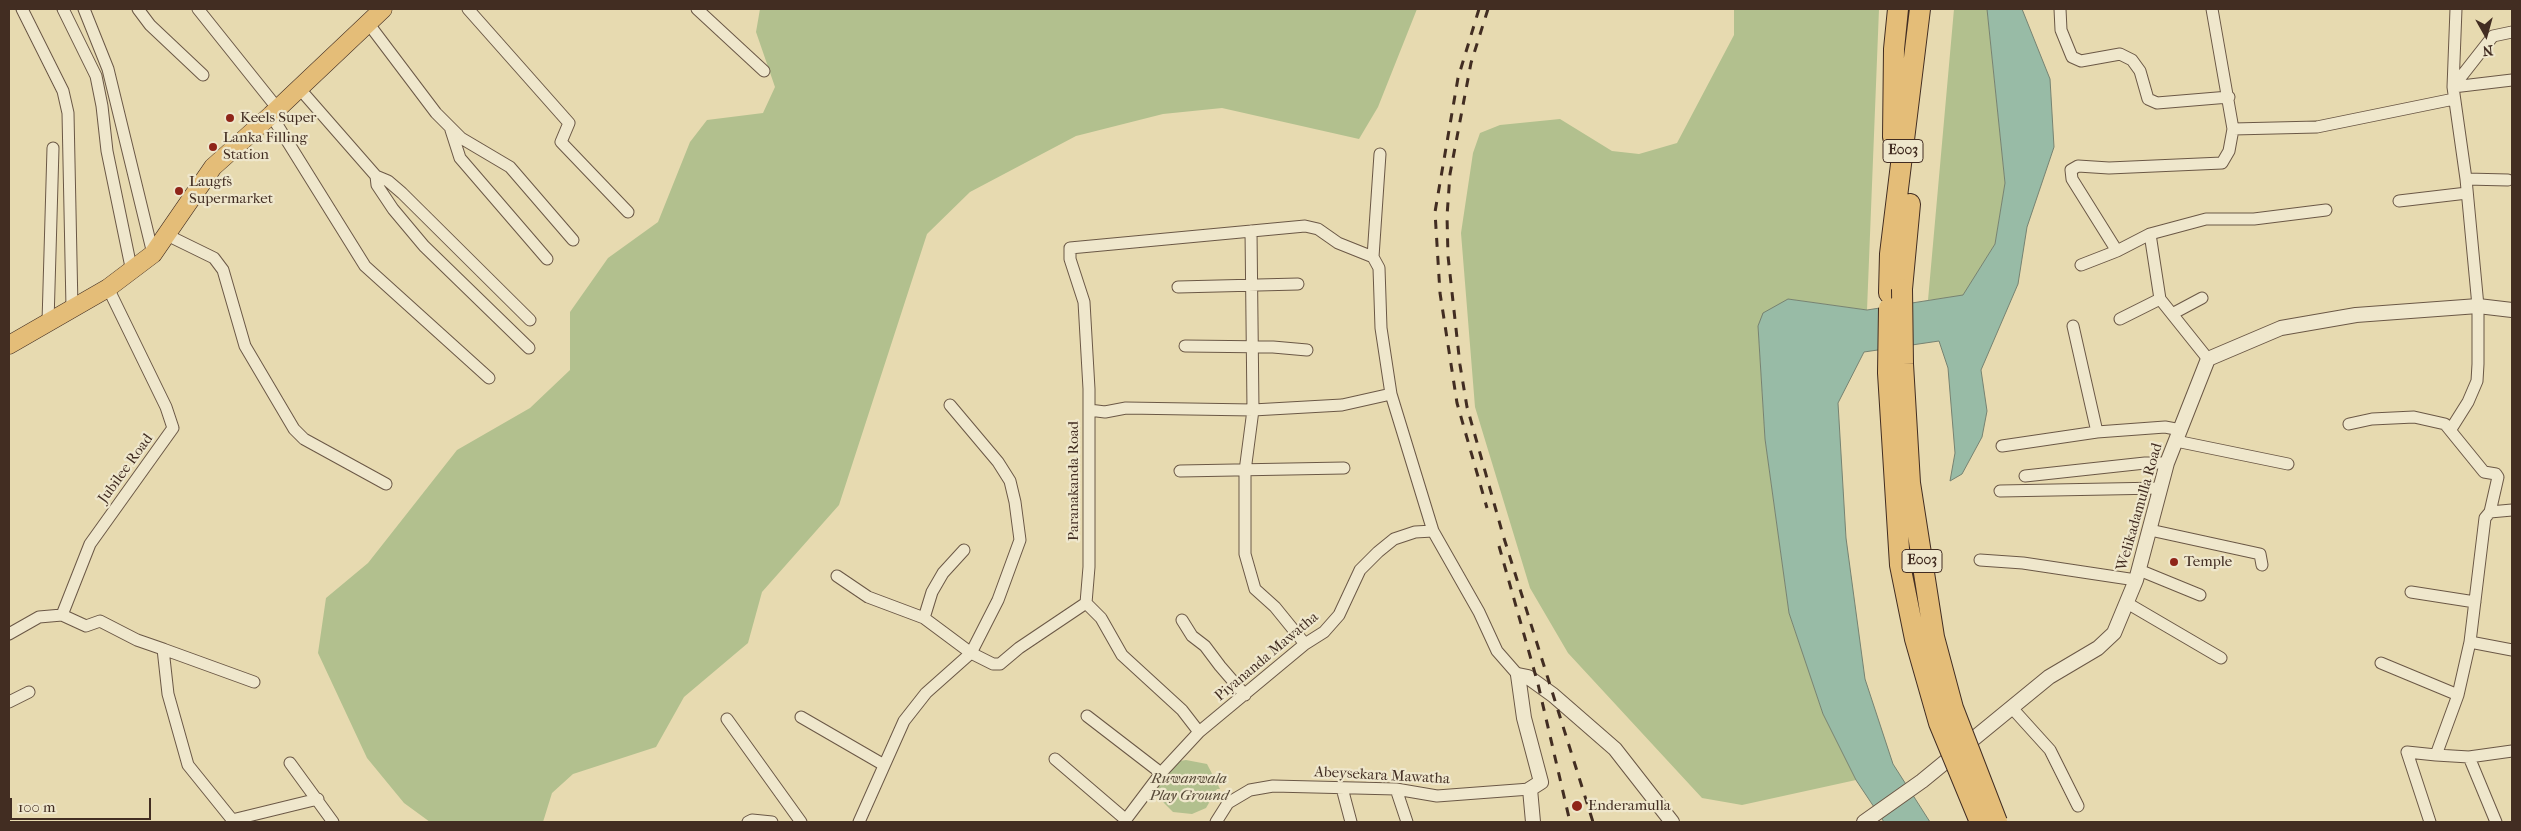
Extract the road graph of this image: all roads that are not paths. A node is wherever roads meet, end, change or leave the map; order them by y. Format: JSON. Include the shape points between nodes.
{"nodes":[{"id":1,"x":22,"y":9,"type":"edge"},
{"id":2,"x":63,"y":9,"type":"edge"},
{"id":3,"x":84,"y":9,"type":"edge"},
{"id":4,"x":138,"y":9,"type":"edge"},
{"id":5,"x":198,"y":9,"type":"edge"},
{"id":6,"x":383,"y":9,"type":"edge"},
{"id":7,"x":468,"y":9,"type":"edge"},
{"id":8,"x":697,"y":9,"type":"edge"},
{"id":9,"x":1898,"y":9,"type":"edge"},
{"id":10,"x":1906,"y":9,"type":"edge"},
{"id":11,"x":1913,"y":9,"type":"edge"},
{"id":12,"x":1920,"y":9,"type":"edge"},
{"id":13,"x":1934,"y":9,"type":"edge"},
{"id":14,"x":2060,"y":9,"type":"edge"},
{"id":15,"x":2212,"y":9,"type":"edge"},
{"id":16,"x":2456,"y":9,"type":"edge"},
{"id":17,"x":368,"y":23,"type":"junction"},
{"id":18,"x":2512,"y":32,"type":"edge"},
{"id":19,"x":764,"y":71,"type":"dead end"},
{"id":20,"x":203,"y":75,"type":"dead end"},
{"id":21,"x":2512,"y":80,"type":"edge"},
{"id":22,"x":299,"y":88,"type":"junction"},
{"id":23,"x":2454,"y":93,"type":"junction"},
{"id":24,"x":2229,"y":97,"type":"junction"},
{"id":25,"x":275,"y":112,"type":"junction"},
{"id":26,"x":450,"y":127,"type":"junction"},
{"id":27,"x":2233,"y":129,"type":"junction"},
{"id":28,"x":53,"y":148,"type":"dead end"},
{"id":29,"x":1380,"y":154,"type":"dead end"},
{"id":30,"x":1893,"y":157,"type":"junction"},
{"id":31,"x":376,"y":176,"type":"junction"},
{"id":32,"x":2466,"y":179,"type":"junction"},
{"id":33,"x":2508,"y":180,"type":"dead end"},
{"id":34,"x":2467,"y":193,"type":"junction"},
{"id":35,"x":2398,"y":201,"type":"dead end"},
{"id":36,"x":1892,"y":210,"type":"junction"},
{"id":37,"x":2326,"y":210,"type":"dead end"},
{"id":38,"x":628,"y":212,"type":"dead end"},
{"id":39,"x":1251,"y":231,"type":"junction"},
{"id":40,"x":2150,"y":234,"type":"junction"},
{"id":41,"x":167,"y":235,"type":"junction"},
{"id":42,"x":573,"y":240,"type":"dead end"},
{"id":43,"x":2117,"y":251,"type":"junction"},
{"id":44,"x":153,"y":254,"type":"junction"},
{"id":45,"x":1890,"y":254,"type":"junction"},
{"id":46,"x":1372,"y":258,"type":"junction"},
{"id":47,"x":547,"y":259,"type":"dead end"},
{"id":48,"x":2081,"y":265,"type":"dead end"},
{"id":49,"x":132,"y":272,"type":"junction"},
{"id":50,"x":1298,"y":284,"type":"dead end"},
{"id":51,"x":1251,"y":286,"type":"junction"},
{"id":52,"x":1178,"y":287,"type":"dead end"},
{"id":53,"x":108,"y":288,"type":"junction"},
{"id":54,"x":1896,"y":291,"type":"junction"},
{"id":55,"x":2202,"y":298,"type":"dead end"},
{"id":56,"x":2160,"y":300,"type":"junction"},
{"id":57,"x":2478,"y":306,"type":"junction"},
{"id":58,"x":72,"y":308,"type":"junction"},
{"id":59,"x":2512,"y":310,"type":"edge"},
{"id":60,"x":2172,"y":314,"type":"junction"},
{"id":61,"x":530,"y":320,"type":"dead end"},
{"id":62,"x":2120,"y":320,"type":"dead end"},
{"id":63,"x":48,"y":322,"type":"junction"},
{"id":64,"x":2073,"y":326,"type":"dead end"},
{"id":65,"x":9,"y":345,"type":"edge"},
{"id":66,"x":1186,"y":346,"type":"dead end"},
{"id":67,"x":529,"y":348,"type":"dead end"},
{"id":68,"x":1251,"y":348,"type":"junction"},
{"id":69,"x":1307,"y":350,"type":"dead end"},
{"id":70,"x":2208,"y":359,"type":"junction"},
{"id":71,"x":489,"y":378,"type":"dead end"},
{"id":72,"x":1391,"y":394,"type":"junction"},
{"id":73,"x":950,"y":404,"type":"dead end"},
{"id":74,"x":1089,"y":410,"type":"junction"},
{"id":75,"x":1253,"y":410,"type":"junction"},
{"id":76,"x":2349,"y":424,"type":"dead end"},
{"id":77,"x":2451,"y":429,"type":"junction"},
{"id":78,"x":2097,"y":432,"type":"junction"},
{"id":79,"x":2178,"y":435,"type":"junction"},
{"id":80,"x":2002,"y":446,"type":"dead end"},
{"id":81,"x":2167,"y":464,"type":"junction"},
{"id":82,"x":2288,"y":464,"type":"dead end"},
{"id":83,"x":1344,"y":468,"type":"dead end"},
{"id":84,"x":1180,"y":471,"type":"dead end"},
{"id":85,"x":1245,"y":471,"type":"junction"},
{"id":86,"x":2025,"y":476,"type":"dead end"},
{"id":87,"x":386,"y":484,"type":"dead end"},
{"id":88,"x":2161,"y":488,"type":"junction"},
{"id":89,"x":2000,"y":491,"type":"dead end"},
{"id":90,"x":2512,"y":510,"type":"edge"},
{"id":91,"x":2490,"y":512,"type":"junction"},
{"id":92,"x":2150,"y":530,"type":"junction"},
{"id":93,"x":1433,"y":531,"type":"junction"},
{"id":94,"x":964,"y":550,"type":"dead end"},
{"id":95,"x":1980,"y":560,"type":"dead end"},
{"id":96,"x":2262,"y":566,"type":"dead end"},
{"id":97,"x":2138,"y":575,"type":"junction"},
{"id":98,"x":837,"y":576,"type":"dead end"},
{"id":99,"x":2411,"y":592,"type":"dead end"},
{"id":100,"x":2200,"y":595,"type":"dead end"},
{"id":101,"x":2475,"y":602,"type":"junction"},
{"id":102,"x":1086,"y":603,"type":"junction"},
{"id":103,"x":2127,"y":603,"type":"junction"},
{"id":104,"x":62,"y":615,"type":"junction"},
{"id":105,"x":924,"y":618,"type":"junction"},
{"id":106,"x":1182,"y":620,"type":"dead end"},
{"id":107,"x":9,"y":634,"type":"edge"},
{"id":108,"x":2470,"y":642,"type":"junction"},
{"id":109,"x":1305,"y":644,"type":"junction"},
{"id":110,"x":163,"y":649,"type":"junction"},
{"id":111,"x":2512,"y":650,"type":"edge"},
{"id":112,"x":971,"y":653,"type":"junction"},
{"id":113,"x":2221,"y":658,"type":"dead end"},
{"id":114,"x":2381,"y":663,"type":"dead end"},
{"id":115,"x":1518,"y":675,"type":"junction"},
{"id":116,"x":254,"y":682,"type":"dead end"},
{"id":117,"x":29,"y":692,"type":"dead end"},
{"id":118,"x":1245,"y":695,"type":"junction"},
{"id":119,"x":2458,"y":695,"type":"junction"},
{"id":120,"x":9,"y":702,"type":"edge"},
{"id":121,"x":2012,"y":708,"type":"junction"},
{"id":122,"x":1087,"y":716,"type":"dead end"},
{"id":123,"x":801,"y":717,"type":"dead end"},
{"id":124,"x":727,"y":718,"type":"dead end"},
{"id":125,"x":1199,"y":732,"type":"junction"},
{"id":126,"x":2512,"y":751,"type":"edge"},
{"id":127,"x":2436,"y":755,"type":"junction"},
{"id":128,"x":2469,"y":757,"type":"junction"},
{"id":129,"x":1054,"y":759,"type":"dead end"},
{"id":130,"x":290,"y":763,"type":"dead end"},
{"id":131,"x":884,"y":765,"type":"junction"},
{"id":132,"x":1161,"y":773,"type":"junction"},
{"id":133,"x":1342,"y":788,"type":"junction"},
{"id":134,"x":1396,"y":789,"type":"junction"},
{"id":135,"x":1530,"y":789,"type":"junction"},
{"id":136,"x":318,"y":799,"type":"junction"},
{"id":137,"x":2078,"y":806,"type":"dead end"},
{"id":138,"x":1868,"y":819,"type":"edge"},
{"id":139,"x":233,"y":821,"type":"edge"},
{"id":140,"x":1124,"y":821,"type":"edge"},
{"id":141,"x":334,"y":822,"type":"edge"},
{"id":142,"x":748,"y":822,"type":"edge"},
{"id":143,"x":772,"y":822,"type":"edge"},
{"id":144,"x":801,"y":822,"type":"edge"},
{"id":145,"x":859,"y":822,"type":"edge"},
{"id":146,"x":1216,"y":822,"type":"edge"},
{"id":147,"x":1351,"y":822,"type":"edge"},
{"id":148,"x":1407,"y":822,"type":"edge"},
{"id":149,"x":1524,"y":822,"type":"edge"},
{"id":150,"x":1533,"y":822,"type":"edge"},
{"id":151,"x":1672,"y":822,"type":"edge"},
{"id":152,"x":1980,"y":822,"type":"edge"},
{"id":153,"x":1997,"y":822,"type":"edge"},
{"id":154,"x":2430,"y":822,"type":"edge"},
{"id":155,"x":2496,"y":822,"type":"edge"}],
"edges":[{"from":1,"to":58,"type":"street","via":[[63,91],[68,113]]},
{"from":2,"to":49,"type":"street","via":[[96,76],[107,151]]},
{"from":3,"to":44,"type":"street","via":[[108,69]]},
{"from":4,"to":20,"type":"street","via":[[150,25]]},
{"from":5,"to":25,"type":"street"},
{"from":6,"to":17,"type":"main road"},
{"from":7,"to":38,"type":"street","via":[[568,123],[561,142]]},
{"from":8,"to":19,"type":"street"},
{"from":9,"to":30,"type":"highway","via":[[1894,49]]},
{"from":10,"to":30,"type":"highway"},
{"from":11,"to":36,"type":"highway"},
{"from":12,"to":45,"type":"highway","number":"E003"},
{"from":13,"to":54,"type":"highway","number":"E003"},
{"from":14,"to":24,"type":"street","via":[[2062,30],[2072,57],[2081,61],[2120,54],[2132,60],[2140,71],[2148,98],[2156,103]]},
{"from":15,"to":24,"type":"street"},
{"from":16,"to":23,"type":"street"},
{"from":17,"to":22,"type":"main road"},
{"from":17,"to":26,"type":"street"},
{"from":18,"to":23,"type":"street","via":[[2493,36]]},
{"from":21,"to":23,"type":"street"},
{"from":22,"to":25,"type":"main road"},
{"from":22,"to":31,"type":"street"},
{"from":23,"to":27,"type":"street","via":[[2317,127]]},
{"from":23,"to":32,"type":"street"},
{"from":24,"to":27,"type":"street"},
{"from":25,"to":41,"type":"main road","via":[[214,167]]},
{"from":25,"to":71,"type":"street","via":[[365,266]]},
{"from":26,"to":42,"type":"street","via":[[461,138],[510,167]]},
{"from":26,"to":47,"type":"street","via":[[460,158]]},
{"from":27,"to":43,"type":"street","via":[[2229,151],[2222,163],[2109,168],[2078,166],[2071,170],[2072,180]]},
{"from":28,"to":63,"type":"street"},
{"from":29,"to":46,"type":"street"},
{"from":30,"to":36,"type":"highway"},
{"from":31,"to":61,"type":"street","via":[[402,193]]},
{"from":31,"to":67,"type":"street","via":[[377,185],[393,209],[424,246]]},
{"from":32,"to":33,"type":"street"},
{"from":32,"to":34,"type":"street"},
{"from":34,"to":35,"type":"street"},
{"from":34,"to":57,"type":"street"},
{"from":36,"to":45,"type":"highway"},
{"from":37,"to":40,"type":"street","via":[[2254,219],[2206,218]]},
{"from":39,"to":46,"type":"street","via":[[1305,226],[1318,229],[1338,243]]},
{"from":39,"to":51,"type":"street"},
{"from":39,"to":74,"type":"street","name":"Paranakanda Road","via":[[1070,248],[1070,259],[1084,302]]},
{"from":40,"to":43,"type":"street"},
{"from":40,"to":56,"type":"street"},
{"from":41,"to":44,"type":"main road"},
{"from":41,"to":87,"type":"street","via":[[214,258],[223,270],[245,346],[294,429],[304,440]]},
{"from":43,"to":48,"type":"street"},
{"from":44,"to":49,"type":"main road"},
{"from":45,"to":54,"type":"highway","number":"E003"},
{"from":46,"to":72,"type":"street","via":[[1378,268]]},
{"from":49,"to":53,"type":"main road"},
{"from":50,"to":51,"type":"street"},
{"from":51,"to":52,"type":"street"},
{"from":51,"to":68,"type":"street"},
{"from":53,"to":58,"type":"main road"},
{"from":53,"to":104,"type":"street","name":"Jubilee Road","via":[[174,428],[90,544]]},
{"from":54,"to":152,"type":"highway","number":"E003","bridge":true,"via":[[1888,373],[1900,565],[1915,639],[1939,722]]},
{"from":54,"to":153,"type":"highway","number":"E003","bridge":true,"via":[[1910,483],[1934,637],[1953,708]]},
{"from":55,"to":60,"type":"street"},
{"from":56,"to":60,"type":"street"},
{"from":56,"to":62,"type":"street"},
{"from":57,"to":59,"type":"street"},
{"from":57,"to":70,"type":"street","via":[[2356,315],[2281,328]]},
{"from":57,"to":77,"type":"street","via":[[2477,381]]},
{"from":58,"to":63,"type":"main road"},
{"from":60,"to":70,"type":"street"},
{"from":63,"to":65,"type":"main road"},
{"from":64,"to":78,"type":"street"},
{"from":66,"to":68,"type":"street"},
{"from":68,"to":69,"type":"street","via":[[1273,346]]},
{"from":68,"to":75,"type":"street"},
{"from":70,"to":79,"type":"street","name":"Welikadamulla Road"},
{"from":72,"to":75,"type":"street","via":[[1342,405]]},
{"from":72,"to":93,"type":"street"},
{"from":73,"to":112,"type":"street","via":[[1010,481],[1020,540],[998,600]]},
{"from":74,"to":75,"type":"street"},
{"from":74,"to":102,"type":"street","name":"Paranakanda Road"},
{"from":75,"to":85,"type":"street"},
{"from":76,"to":77,"type":"street","via":[[2372,419],[2414,417],[2445,424]]},
{"from":77,"to":91,"type":"street","via":[[2484,472],[2498,477]]},
{"from":78,"to":79,"type":"street","via":[[2165,427]]},
{"from":78,"to":80,"type":"street"},
{"from":79,"to":81,"type":"street","name":"Welikadamulla Road"},
{"from":79,"to":82,"type":"street"},
{"from":81,"to":86,"type":"street","via":[[2145,463]]},
{"from":81,"to":88,"type":"street","name":"Welikadamulla Road"},
{"from":83,"to":85,"type":"street"},
{"from":84,"to":85,"type":"street"},
{"from":85,"to":109,"type":"street","via":[[1245,554],[1255,589],[1275,607]]},
{"from":88,"to":89,"type":"street"},
{"from":88,"to":92,"type":"street","name":"Welikadamulla Road"},
{"from":90,"to":91,"type":"street"},
{"from":91,"to":101,"type":"street","via":[[2485,518]]},
{"from":92,"to":96,"type":"street","via":[[2260,554]]},
{"from":92,"to":97,"type":"street","name":"Welikadamulla Road"},
{"from":93,"to":109,"type":"street","name":"Piyananda Mawatha","via":[[1415,532],[1394,539],[1378,552],[1360,570],[1339,616],[1324,632]]},
{"from":93,"to":115,"type":"street","via":[[1497,651]]},
{"from":94,"to":105,"type":"street","via":[[943,572],[932,592]]},
{"from":95,"to":97,"type":"street"},
{"from":97,"to":100,"type":"street"},
{"from":97,"to":103,"type":"street","name":"Welikadamulla Road"},
{"from":98,"to":105,"type":"street","via":[[868,597]]},
{"from":99,"to":101,"type":"street"},
{"from":101,"to":108,"type":"street"},
{"from":102,"to":112,"type":"street","via":[[1000,664]]},
{"from":102,"to":125,"type":"street","via":[[1101,618],[1122,655],[1182,710]]},
{"from":103,"to":113,"type":"street"},
{"from":103,"to":121,"type":"street","name":"Welikadamulla Road","via":[[2114,633],[2098,648],[2050,678]]},
{"from":104,"to":107,"type":"street","via":[[39,617]]},
{"from":104,"to":110,"type":"street","via":[[86,626],[100,621]]},
{"from":105,"to":112,"type":"street"},
{"from":106,"to":118,"type":"street","via":[[1192,636],[1205,646]]},
{"from":108,"to":111,"type":"street"},
{"from":108,"to":119,"type":"street"},
{"from":109,"to":118,"type":"street","name":"Piyananda Mawatha"},
{"from":110,"to":116,"type":"street"},
{"from":110,"to":139,"type":"street","via":[[168,694],[188,765]]},
{"from":112,"to":131,"type":"street","via":[[926,693],[904,721]]},
{"from":114,"to":119,"type":"street"},
{"from":115,"to":135,"type":"street","via":[[1524,718],[1541,782]]},
{"from":115,"to":151,"type":"street","via":[[1538,684],[1615,749]]},
{"from":117,"to":120,"type":"street"},
{"from":118,"to":125,"type":"street","name":"Piyananda Mawatha"},
{"from":119,"to":127,"type":"street"},
{"from":121,"to":137,"type":"street","via":[[2050,750]]},
{"from":121,"to":138,"type":"street","name":"Welikadamulla Road"},
{"from":122,"to":132,"type":"street"},
{"from":123,"to":131,"type":"street"},
{"from":124,"to":144,"type":"street"},
{"from":125,"to":132,"type":"street","name":"Piyananda Mawatha"},
{"from":126,"to":128,"type":"street"},
{"from":127,"to":128,"type":"street"},
{"from":127,"to":154,"type":"street","via":[[2407,752]]},
{"from":128,"to":155,"type":"street"},
{"from":129,"to":140,"type":"street"},
{"from":130,"to":136,"type":"street"},
{"from":131,"to":145,"type":"street"},
{"from":132,"to":140,"type":"street","name":"Piyananda Mawatha"},
{"from":133,"to":134,"type":"street","name":"Abeysekara Mawatha"},
{"from":133,"to":146,"type":"street","name":"Abeysekara Mawatha","via":[[1273,786],[1250,790],[1228,803]]},
{"from":133,"to":147,"type":"street"},
{"from":134,"to":135,"type":"street","name":"Abeysekara Mawatha","via":[[1437,796]]},
{"from":134,"to":148,"type":"street"},
{"from":135,"to":150,"type":"street"},
{"from":136,"to":139,"type":"street"},
{"from":136,"to":141,"type":"street"},
{"from":142,"to":143,"type":"street"},
{"from":149,"to":150,"type":"street"}]}
